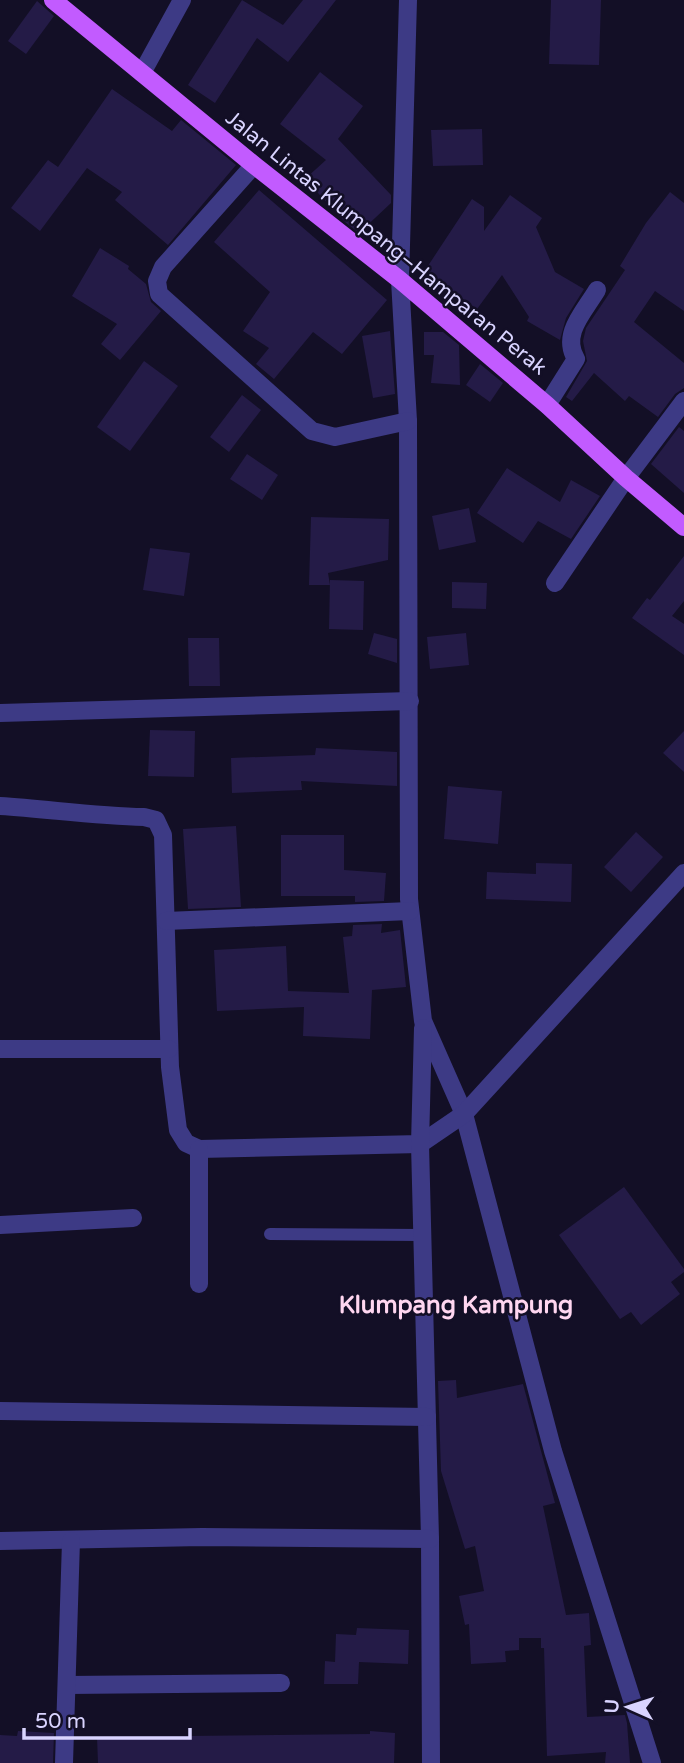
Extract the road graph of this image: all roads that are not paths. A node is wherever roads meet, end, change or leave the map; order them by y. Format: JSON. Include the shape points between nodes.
{"nodes":[{"id":1,"x":53,"y":0,"type":"edge"},
{"id":2,"x":182,"y":0,"type":"edge"},
{"id":3,"x":408,"y":0,"type":"edge"},
{"id":4,"x":142,"y":73,"type":"junction"},
{"id":5,"x":254,"y":165,"type":"junction"},
{"id":6,"x":400,"y":280,"type":"junction"},
{"id":7,"x":597,"y":290,"type":"dead end"},
{"id":8,"x":684,"y":401,"type":"edge"},
{"id":9,"x":547,"y":405,"type":"junction"},
{"id":10,"x":408,"y":421,"type":"junction"},
{"id":11,"x":626,"y":478,"type":"junction"},
{"id":12,"x":684,"y":527,"type":"edge"},
{"id":13,"x":555,"y":583,"type":"dead end"},
{"id":14,"x":410,"y":701,"type":"junction"},
{"id":15,"x":0,"y":713,"type":"edge"},
{"id":16,"x":0,"y":806,"type":"edge"},
{"id":17,"x":684,"y":873,"type":"edge"},
{"id":18,"x":410,"y":911,"type":"junction"},
{"id":19,"x":166,"y":921,"type":"junction"},
{"id":20,"x":423,"y":1021,"type":"junction"},
{"id":21,"x":0,"y":1049,"type":"edge"},
{"id":22,"x":169,"y":1049,"type":"junction"},
{"id":23,"x":464,"y":1114,"type":"junction"},
{"id":24,"x":420,"y":1144,"type":"junction"},
{"id":25,"x":199,"y":1149,"type":"junction"},
{"id":26,"x":133,"y":1218,"type":"dead end"},
{"id":27,"x":0,"y":1225,"type":"edge"},
{"id":28,"x":270,"y":1234,"type":"dead end"},
{"id":29,"x":422,"y":1235,"type":"junction"},
{"id":30,"x":199,"y":1284,"type":"dead end"},
{"id":31,"x":0,"y":1411,"type":"edge"},
{"id":32,"x":427,"y":1417,"type":"junction"},
{"id":33,"x":430,"y":1539,"type":"junction"},
{"id":34,"x":0,"y":1541,"type":"edge"},
{"id":35,"x":71,"y":1541,"type":"junction"},
{"id":36,"x":281,"y":1683,"type":"dead end"},
{"id":37,"x":66,"y":1685,"type":"junction"},
{"id":38,"x":64,"y":1763,"type":"edge"},
{"id":39,"x":430,"y":1763,"type":"edge"},
{"id":40,"x":652,"y":1763,"type":"edge"}],
"edges":[{"from":1,"to":4,"type":"main road","name":"Jalan Lintas Klumpang–Hamparan Perak"},
{"from":2,"to":4,"type":"street"},
{"from":3,"to":6,"type":"street"},
{"from":4,"to":5,"type":"main road","name":"Jalan Lintas Klumpang–Hamparan Perak"},
{"from":5,"to":6,"type":"main road","name":"Jalan Lintas Klumpang–Hamparan Perak"},
{"from":5,"to":10,"type":"street","via":[[163,267],[157,281],[159,294],[312,431],[335,437]]},
{"from":6,"to":9,"type":"main road","name":"Jalan Lintas Klumpang–Hamparan Perak"},
{"from":6,"to":10,"type":"street"},
{"from":7,"to":9,"type":"street","via":[[569,336],[576,359]]},
{"from":8,"to":11,"type":"street"},
{"from":9,"to":11,"type":"main road","name":"Jalan Lintas Klumpang–Hamparan Perak"},
{"from":10,"to":14,"type":"street"},
{"from":11,"to":12,"type":"main road","name":"Jalan Lintas Klumpang–Hamparan Perak"},
{"from":11,"to":13,"type":"street"},
{"from":14,"to":15,"type":"street"},
{"from":14,"to":18,"type":"street"},
{"from":16,"to":19,"type":"street","via":[[156,820],[163,835]]},
{"from":17,"to":23,"type":"street"},
{"from":18,"to":19,"type":"street"},
{"from":18,"to":20,"type":"street"},
{"from":19,"to":22,"type":"street"},
{"from":20,"to":23,"type":"street"},
{"from":20,"to":24,"type":"street"},
{"from":21,"to":22,"type":"street"},
{"from":22,"to":25,"type":"street","via":[[177,1130],[186,1143]]},
{"from":23,"to":24,"type":"street"},
{"from":23,"to":40,"type":"street","via":[[553,1451]]},
{"from":24,"to":25,"type":"street"},
{"from":24,"to":29,"type":"street"},
{"from":25,"to":30,"type":"street"},
{"from":26,"to":27,"type":"street"},
{"from":28,"to":29,"type":"lane"},
{"from":29,"to":32,"type":"street"},
{"from":31,"to":32,"type":"street"},
{"from":32,"to":33,"type":"street"},
{"from":33,"to":35,"type":"street"},
{"from":33,"to":39,"type":"street"},
{"from":34,"to":35,"type":"street"},
{"from":35,"to":37,"type":"street"},
{"from":36,"to":37,"type":"street"},
{"from":37,"to":38,"type":"street"}]}
